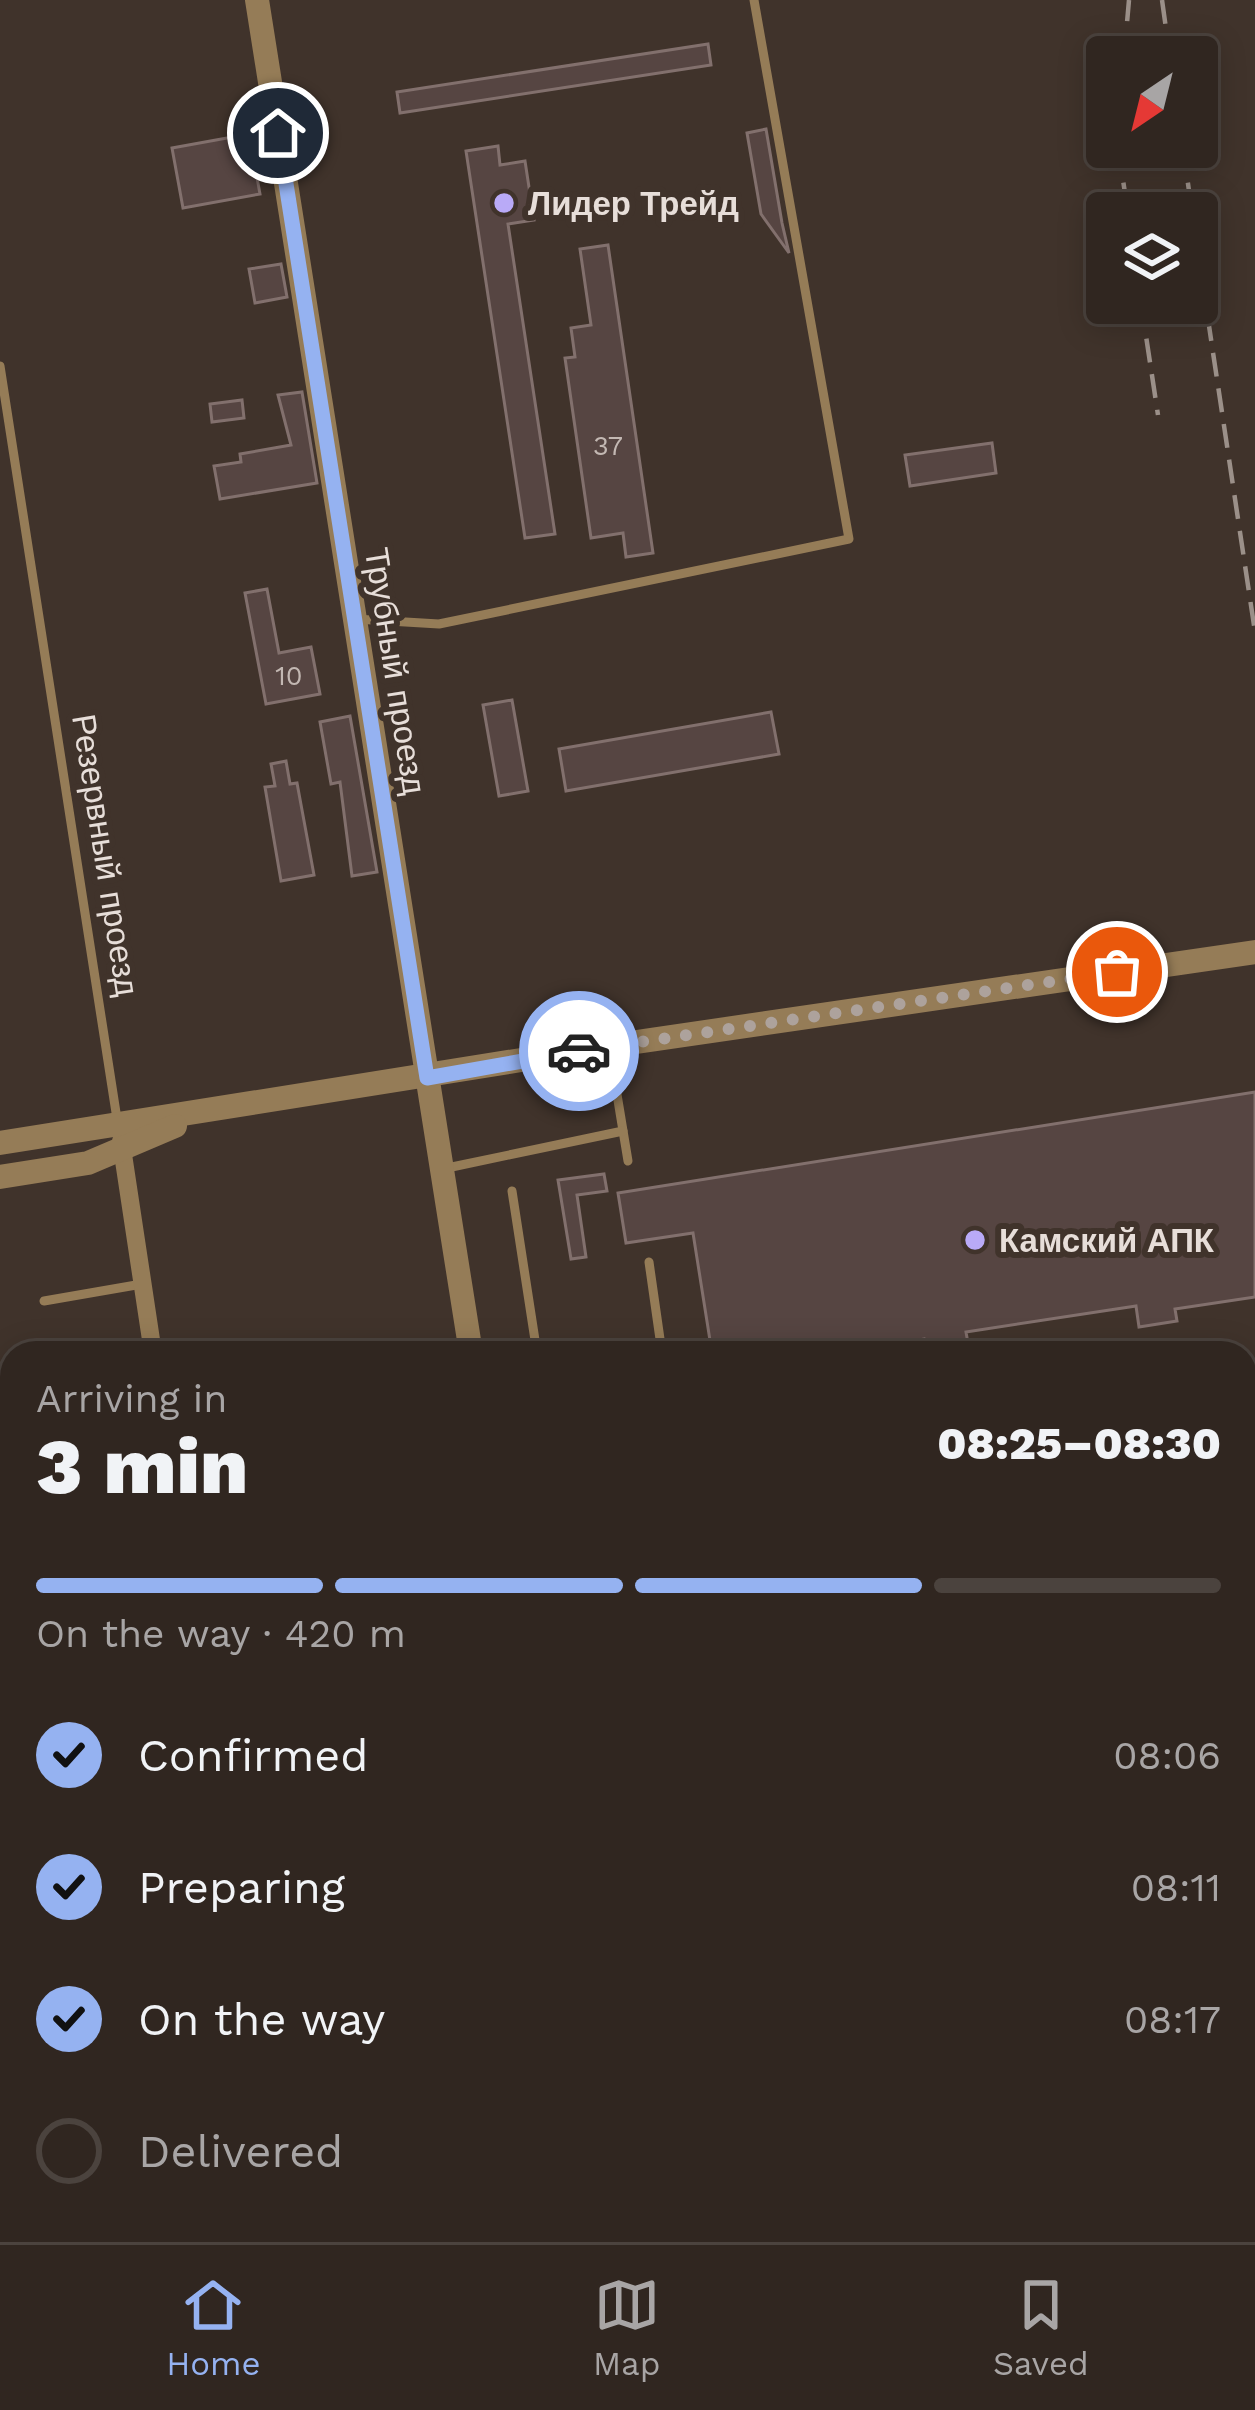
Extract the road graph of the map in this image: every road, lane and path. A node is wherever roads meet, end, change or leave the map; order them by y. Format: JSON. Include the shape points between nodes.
{"nodes":[{"id":1,"x":257,"y":0,"type":"edge"},
{"id":2,"x":754,"y":0,"type":"edge"},
{"id":3,"x":0,"y":366,"type":"edge"},
{"id":4,"x":355,"y":619,"type":"junction"},
{"id":5,"x":1255,"y":952,"type":"edge"},
{"id":6,"x":609,"y":1046,"type":"junction"},
{"id":7,"x":427,"y":1078,"type":"junction"},
{"id":8,"x":623,"y":1131,"type":"junction"},
{"id":9,"x":120,"y":1137,"type":"junction"},
{"id":10,"x":0,"y":1143,"type":"edge"},
{"id":11,"x":628,"y":1161,"type":"dead end"},
{"id":12,"x":442,"y":1169,"type":"junction"},
{"id":13,"x":0,"y":1177,"type":"edge"},
{"id":14,"x":512,"y":1190,"type":"dead end"},
{"id":15,"x":649,"y":1262,"type":"dead end"},
{"id":16,"x":142,"y":1284,"type":"junction"},
{"id":17,"x":44,"y":1301,"type":"dead end"},
{"id":18,"x":151,"y":1341,"type":"edge"},
{"id":19,"x":469,"y":1341,"type":"edge"},
{"id":20,"x":535,"y":1341,"type":"edge"},
{"id":21,"x":660,"y":1341,"type":"edge"}],
"edges":[{"from":1,"to":4,"type":"street","name":"Трубный проезд"},
{"from":2,"to":4,"type":"lane","via":[[849,539],[439,624]]},
{"from":3,"to":9,"type":"lane","name":"Резервный проезд"},
{"from":4,"to":7,"type":"street","name":"Трубный проезд"},
{"from":5,"to":6,"type":"street"},
{"from":6,"to":7,"type":"street"},
{"from":6,"to":8,"type":"lane"},
{"from":7,"to":9,"type":"street","via":[[201,1114]]},
{"from":7,"to":12,"type":"street","name":"Трубный проезд"},
{"from":8,"to":11,"type":"lane"},
{"from":8,"to":12,"type":"lane"},
{"from":9,"to":10,"type":"street"},
{"from":9,"to":13,"type":"street","via":[[88,1163]]},
{"from":9,"to":16,"type":"street","name":"Резервный проезд"},
{"from":12,"to":19,"type":"street","name":"Трубный проезд"},
{"from":14,"to":20,"type":"lane"},
{"from":15,"to":21,"type":"lane"},
{"from":16,"to":17,"type":"lane"},
{"from":16,"to":18,"type":"street","name":"Резервный проезд"}]}
